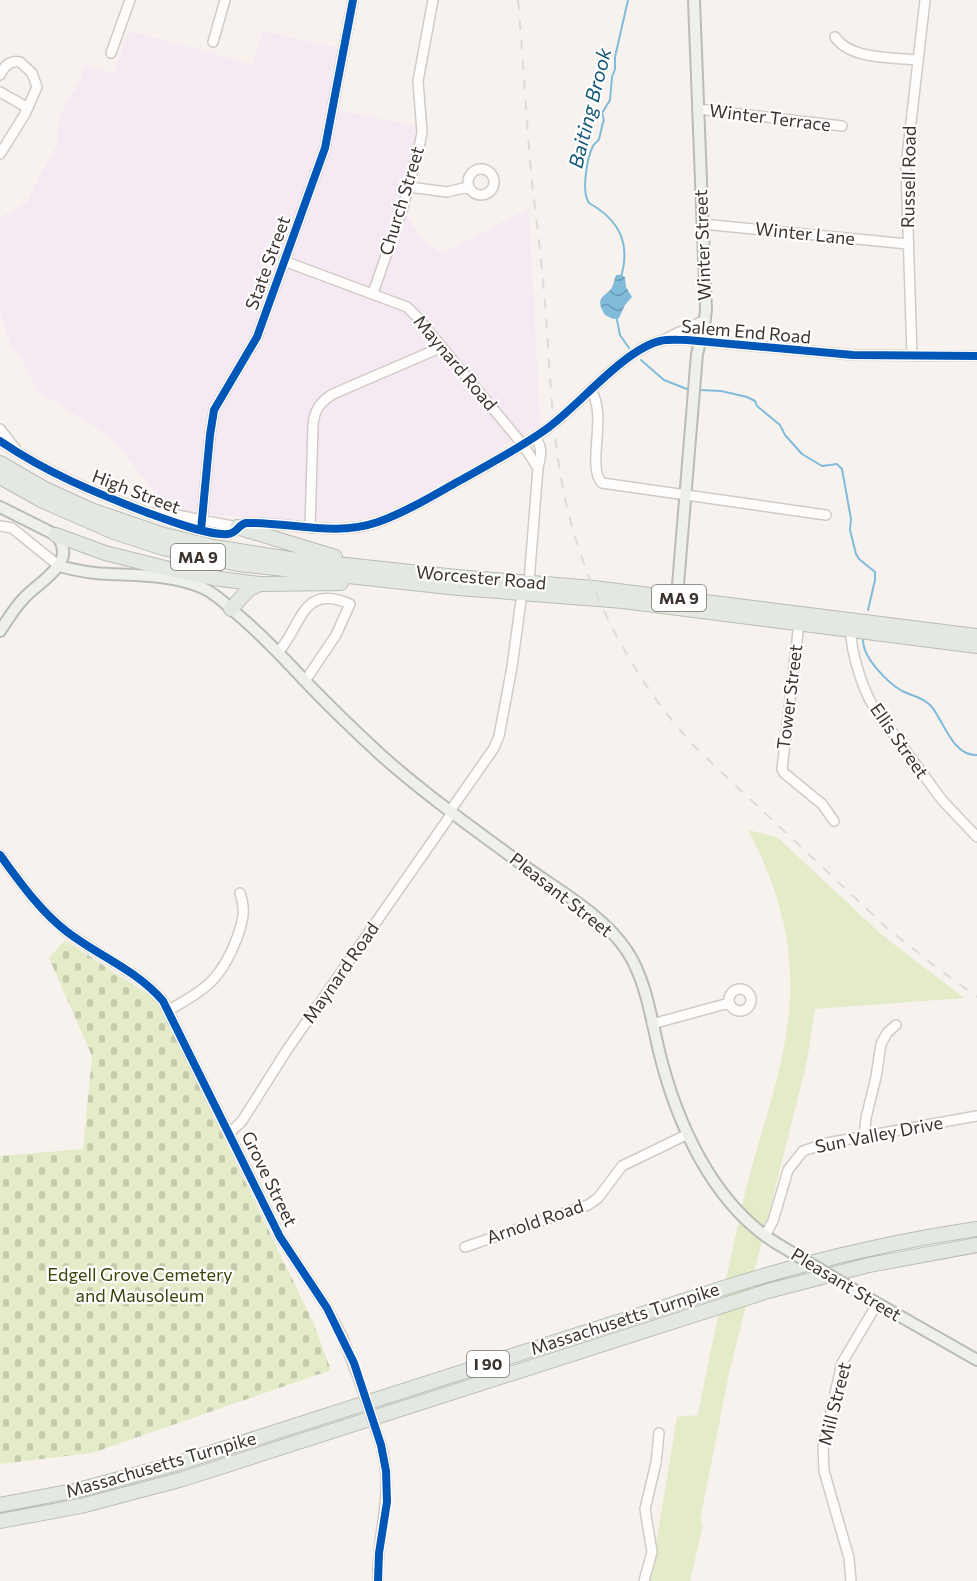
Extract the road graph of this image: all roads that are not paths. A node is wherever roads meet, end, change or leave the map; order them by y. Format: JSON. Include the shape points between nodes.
{"nodes":[{"id":1,"x":130,"y":0,"type":"edge"},
{"id":2,"x":225,"y":0,"type":"edge"},
{"id":3,"x":353,"y":0,"type":"edge"},
{"id":4,"x":433,"y":0,"type":"edge"},
{"id":5,"x":694,"y":0,"type":"edge"},
{"id":6,"x":924,"y":0,"type":"edge"},
{"id":7,"x":835,"y":38,"type":"dead end"},
{"id":8,"x":213,"y":42,"type":"dead end"},
{"id":9,"x":111,"y":53,"type":"dead end"},
{"id":10,"x":917,"y":60,"type":"junction"},
{"id":11,"x":0,"y":75,"type":"edge"},
{"id":12,"x":0,"y":92,"type":"edge"},
{"id":13,"x":28,"y":108,"type":"junction"},
{"id":14,"x":698,"y":109,"type":"junction"},
{"id":15,"x":842,"y":126,"type":"dead end"},
{"id":16,"x":0,"y":154,"type":"edge"},
{"id":17,"x":409,"y":187,"type":"junction"},
{"id":18,"x":468,"y":187,"type":"dead end"},
{"id":19,"x":702,"y":224,"type":"junction"},
{"id":20,"x":908,"y":244,"type":"junction"},
{"id":21,"x":284,"y":261,"type":"junction"},
{"id":22,"x":373,"y":293,"type":"junction"},
{"id":23,"x":705,"y":320,"type":"junction"},
{"id":24,"x":663,"y":340,"type":"junction"},
{"id":25,"x":700,"y":342,"type":"junction"},
{"id":26,"x":442,"y":347,"type":"junction"},
{"id":27,"x":912,"y":356,"type":"junction"},
{"id":28,"x":977,"y":356,"type":"edge"},
{"id":29,"x":591,"y":391,"type":"junction"},
{"id":30,"x":0,"y":429,"type":"edge"},
{"id":31,"x":534,"y":437,"type":"junction"},
{"id":32,"x":0,"y":441,"type":"edge"},
{"id":33,"x":523,"y":445,"type":"junction"},
{"id":34,"x":21,"y":454,"type":"junction"},
{"id":35,"x":0,"y":463,"type":"edge"},
{"id":36,"x":538,"y":468,"type":"junction"},
{"id":37,"x":0,"y":477,"type":"edge"},
{"id":38,"x":684,"y":495,"type":"junction"},
{"id":39,"x":0,"y":507,"type":"edge"},
{"id":40,"x":826,"y":514,"type":"dead end"},
{"id":41,"x":387,"y":519,"type":"joint"},
{"id":42,"x":201,"y":525,"type":"junction"},
{"id":43,"x":0,"y":526,"type":"edge"},
{"id":44,"x":237,"y":528,"type":"junction"},
{"id":45,"x":310,"y":528,"type":"junction"},
{"id":46,"x":56,"y":535,"type":"junction"},
{"id":47,"x":59,"y":566,"type":"junction"},
{"id":48,"x":380,"y":568,"type":"junction"},
{"id":49,"x":410,"y":583,"type":"junction"},
{"id":50,"x":260,"y":584,"type":"junction"},
{"id":51,"x":525,"y":588,"type":"junction"},
{"id":52,"x":677,"y":597,"type":"junction"},
{"id":53,"x":231,"y":609,"type":"junction"},
{"id":54,"x":799,"y":623,"type":"junction"},
{"id":55,"x":851,"y":629,"type":"junction"},
{"id":56,"x":0,"y":631,"type":"edge"},
{"id":57,"x":977,"y":636,"type":"edge"},
{"id":58,"x":977,"y":646,"type":"edge"},
{"id":59,"x":279,"y":651,"type":"junction"},
{"id":60,"x":305,"y":681,"type":"junction"},
{"id":61,"x":451,"y":812,"type":"junction"},
{"id":62,"x":834,"y":821,"type":"dead end"},
{"id":63,"x":977,"y":837,"type":"edge"},
{"id":64,"x":0,"y":855,"type":"edge"},
{"id":65,"x":240,"y":893,"type":"dead end"},
{"id":66,"x":729,"y":1003,"type":"dead end"},
{"id":67,"x":169,"y":1010,"type":"junction"},
{"id":68,"x":652,"y":1024,"type":"junction"},
{"id":69,"x":896,"y":1025,"type":"dead end"},
{"id":70,"x":977,"y":1116,"type":"edge"},
{"id":71,"x":230,"y":1133,"type":"junction"},
{"id":72,"x":688,"y":1134,"type":"junction"},
{"id":73,"x":864,"y":1137,"type":"junction"},
{"id":74,"x":977,"y":1229,"type":"edge"},
{"id":75,"x":765,"y":1236,"type":"junction"},
{"id":76,"x":977,"y":1245,"type":"edge"},
{"id":77,"x":465,"y":1247,"type":"dead end"},
{"id":78,"x":877,"y":1304,"type":"junction"},
{"id":79,"x":977,"y":1360,"type":"edge"},
{"id":80,"x":658,"y":1433,"type":"dead end"},
{"id":81,"x":0,"y":1505,"type":"edge"},
{"id":82,"x":0,"y":1521,"type":"edge"},
{"id":83,"x":378,"y":1581,"type":"edge"},
{"id":84,"x":644,"y":1581,"type":"edge"},
{"id":85,"x":851,"y":1581,"type":"edge"}],
"edges":[{"from":1,"to":9,"type":"street"},
{"from":2,"to":8,"type":"street"},
{"from":3,"to":21,"type":"street","name":"State Street","via":[[327,142]]},
{"from":4,"to":17,"type":"street","name":"Church Street","via":[[418,81],[421,140]]},
{"from":5,"to":14,"type":"main road","name":"Winter Street"},
{"from":6,"to":10,"type":"street","name":"Russell Road"},
{"from":7,"to":10,"type":"street","via":[[852,52]]},
{"from":10,"to":20,"type":"street","name":"Russell Road","via":[[906,166]]},
{"from":11,"to":13,"type":"street","via":[[12,62],[20,62],[28,69],[37,87]]},
{"from":12,"to":13,"type":"street"},
{"from":13,"to":16,"type":"street"},
{"from":14,"to":15,"type":"street","name":"Winter Terrace"},
{"from":14,"to":19,"type":"main road","name":"Winter Street"},
{"from":17,"to":18,"type":"street","via":[[447,192]]},
{"from":17,"to":22,"type":"street","name":"Church Street"},
{"from":19,"to":20,"type":"street","name":"Winter Lane"},
{"from":19,"to":23,"type":"main road","name":"Winter Street"},
{"from":20,"to":27,"type":"street","name":"Russell Road"},
{"from":21,"to":22,"type":"street","name":"Maynard Road"},
{"from":21,"to":42,"type":"street","name":"State Street","via":[[257,337],[214,410]]},
{"from":22,"to":26,"type":"street","name":"Maynard Road","via":[[407,307]]},
{"from":23,"to":24,"type":"street"},
{"from":23,"to":25,"type":"main road","name":"Winter Street"},
{"from":24,"to":25,"type":"street","name":"Salem End Road"},
{"from":24,"to":29,"type":"street","name":"Salem End Road","via":[[635,354]]},
{"from":25,"to":27,"type":"street","name":"Salem End Road","via":[[822,354]]},
{"from":25,"to":38,"type":"main road","name":"Winter Street"},
{"from":26,"to":33,"type":"street","name":"Maynard Road"},
{"from":26,"to":45,"type":"street","via":[[333,394],[319,406],[313,425]]},
{"from":27,"to":28,"type":"street","name":"Salem End Road"},
{"from":29,"to":31,"type":"street","name":"Salem End Road"},
{"from":29,"to":38,"type":"street","via":[[597,402],[596,472],[600,482]]},
{"from":30,"to":34,"type":"street","name":"High Street"},
{"from":31,"to":33,"type":"street","name":"Salem End Road"},
{"from":31,"to":36,"type":"street","name":"Maynard Road","via":[[541,448]]},
{"from":32,"to":34,"type":"street","name":"High Street"},
{"from":33,"to":36,"type":"street","name":"Maynard Road"},
{"from":33,"to":41,"type":"street","name":"Salem End Road"},
{"from":34,"to":42,"type":"street","name":"High Street","via":[[74,484],[149,513],[177,515]]},
{"from":35,"to":48,"type":"highway","name":"Worcester Road","number":"MA 9","via":[[83,506],[180,540],[264,555]]},
{"from":36,"to":51,"type":"street","name":"Maynard Road"},
{"from":37,"to":49,"type":"highway","name":"Worcester Road","number":"MA 9","via":[[66,513],[163,548],[262,568]]},
{"from":38,"to":40,"type":"street"},
{"from":38,"to":52,"type":"main road","name":"Winter Street"},
{"from":39,"to":46,"type":"main road"},
{"from":41,"to":45,"type":"street","name":"High Street","via":[[349,528]]},
{"from":42,"to":44,"type":"street","name":"High Street"},
{"from":43,"to":47,"type":"street","via":[[12,528]]},
{"from":44,"to":45,"type":"street","name":"High Street","via":[[251,523]]},
{"from":44,"to":48,"type":"highway"},
{"from":46,"to":47,"type":"main road","via":[[63,548]]},
{"from":46,"to":50,"type":"highway","via":[[160,567]]},
{"from":47,"to":53,"type":"main road","name":"Pleasant Street","via":[[183,582],[212,593]]},
{"from":47,"to":56,"type":"main road","via":[[19,603]]},
{"from":48,"to":51,"type":"highway","name":"Worcester Road","number":"MA 9"},
{"from":49,"to":50,"type":"highway"},
{"from":49,"to":51,"type":"highway","name":"Worcester Road","number":"MA 9"},
{"from":50,"to":53,"type":"highway","via":[[245,592]]},
{"from":51,"to":52,"type":"highway","name":"Worcester Road","number":"MA 9"},
{"from":51,"to":54,"type":"highway","name":"Worcester Road","number":"MA 9"},
{"from":51,"to":61,"type":"street","name":"Maynard Road","via":[[499,736]]},
{"from":52,"to":57,"type":"highway","name":"Worcester Road","number":"MA 9"},
{"from":53,"to":59,"type":"main road","name":"Pleasant Street"},
{"from":54,"to":55,"type":"highway","name":"Worcester Road","number":"MA 9"},
{"from":54,"to":62,"type":"street","name":"Tower Street","via":[[782,769],[822,804]]},
{"from":55,"to":58,"type":"highway","name":"Worcester Road","number":"MA 9"},
{"from":55,"to":63,"type":"street","name":"Ellis Street","via":[[870,702],[942,800]]},
{"from":59,"to":60,"type":"main road","name":"Pleasant Street"},
{"from":59,"to":60,"type":"street","via":[[311,603],[331,599],[350,604],[336,635]]},
{"from":60,"to":61,"type":"main road","name":"Pleasant Street","via":[[384,758]]},
{"from":61,"to":68,"type":"main road","name":"Pleasant Street","via":[[605,926],[633,962]]},
{"from":61,"to":71,"type":"street","name":"Maynard Road","via":[[242,1121]]},
{"from":64,"to":67,"type":"street","name":"Grove Street","via":[[59,926],[144,982]]},
{"from":65,"to":67,"type":"street","via":[[243,920],[225,965],[201,992]]},
{"from":66,"to":68,"type":"street"},
{"from":67,"to":71,"type":"street","name":"Grove Street"},
{"from":68,"to":72,"type":"main road","name":"Pleasant Street"},
{"from":69,"to":73,"type":"street","via":[[881,1044]]},
{"from":70,"to":73,"type":"street","name":"Sun Valley Drive"},
{"from":71,"to":83,"type":"street","name":"Grove Street","bridge":true,"via":[[284,1243],[334,1322],[381,1445],[387,1491]]},
{"from":72,"to":75,"type":"main road","name":"Pleasant Street","via":[[720,1190]]},
{"from":72,"to":77,"type":"street","name":"Arnold Road","via":[[622,1166],[588,1205]]},
{"from":73,"to":75,"type":"street","name":"Sun Valley Drive","via":[[803,1151],[788,1170]]},
{"from":74,"to":81,"type":"highway","name":"Massachusetts Turnpike","number":"I 90","via":[[904,1241],[793,1267],[171,1465],[78,1490]]},
{"from":75,"to":78,"type":"main road","name":"Pleasant Street","bridge":true},
{"from":76,"to":82,"type":"highway","name":"Massachusetts Turnpike","number":"I 90","via":[[869,1265],[768,1291],[183,1479],[98,1502]]},
{"from":78,"to":79,"type":"main road","name":"Pleasant Street"},
{"from":78,"to":85,"type":"street","name":"Mill Street","via":[[842,1363],[823,1446],[824,1471],[849,1558]]},
{"from":80,"to":84,"type":"street","via":[[645,1509],[652,1552]]}]}
